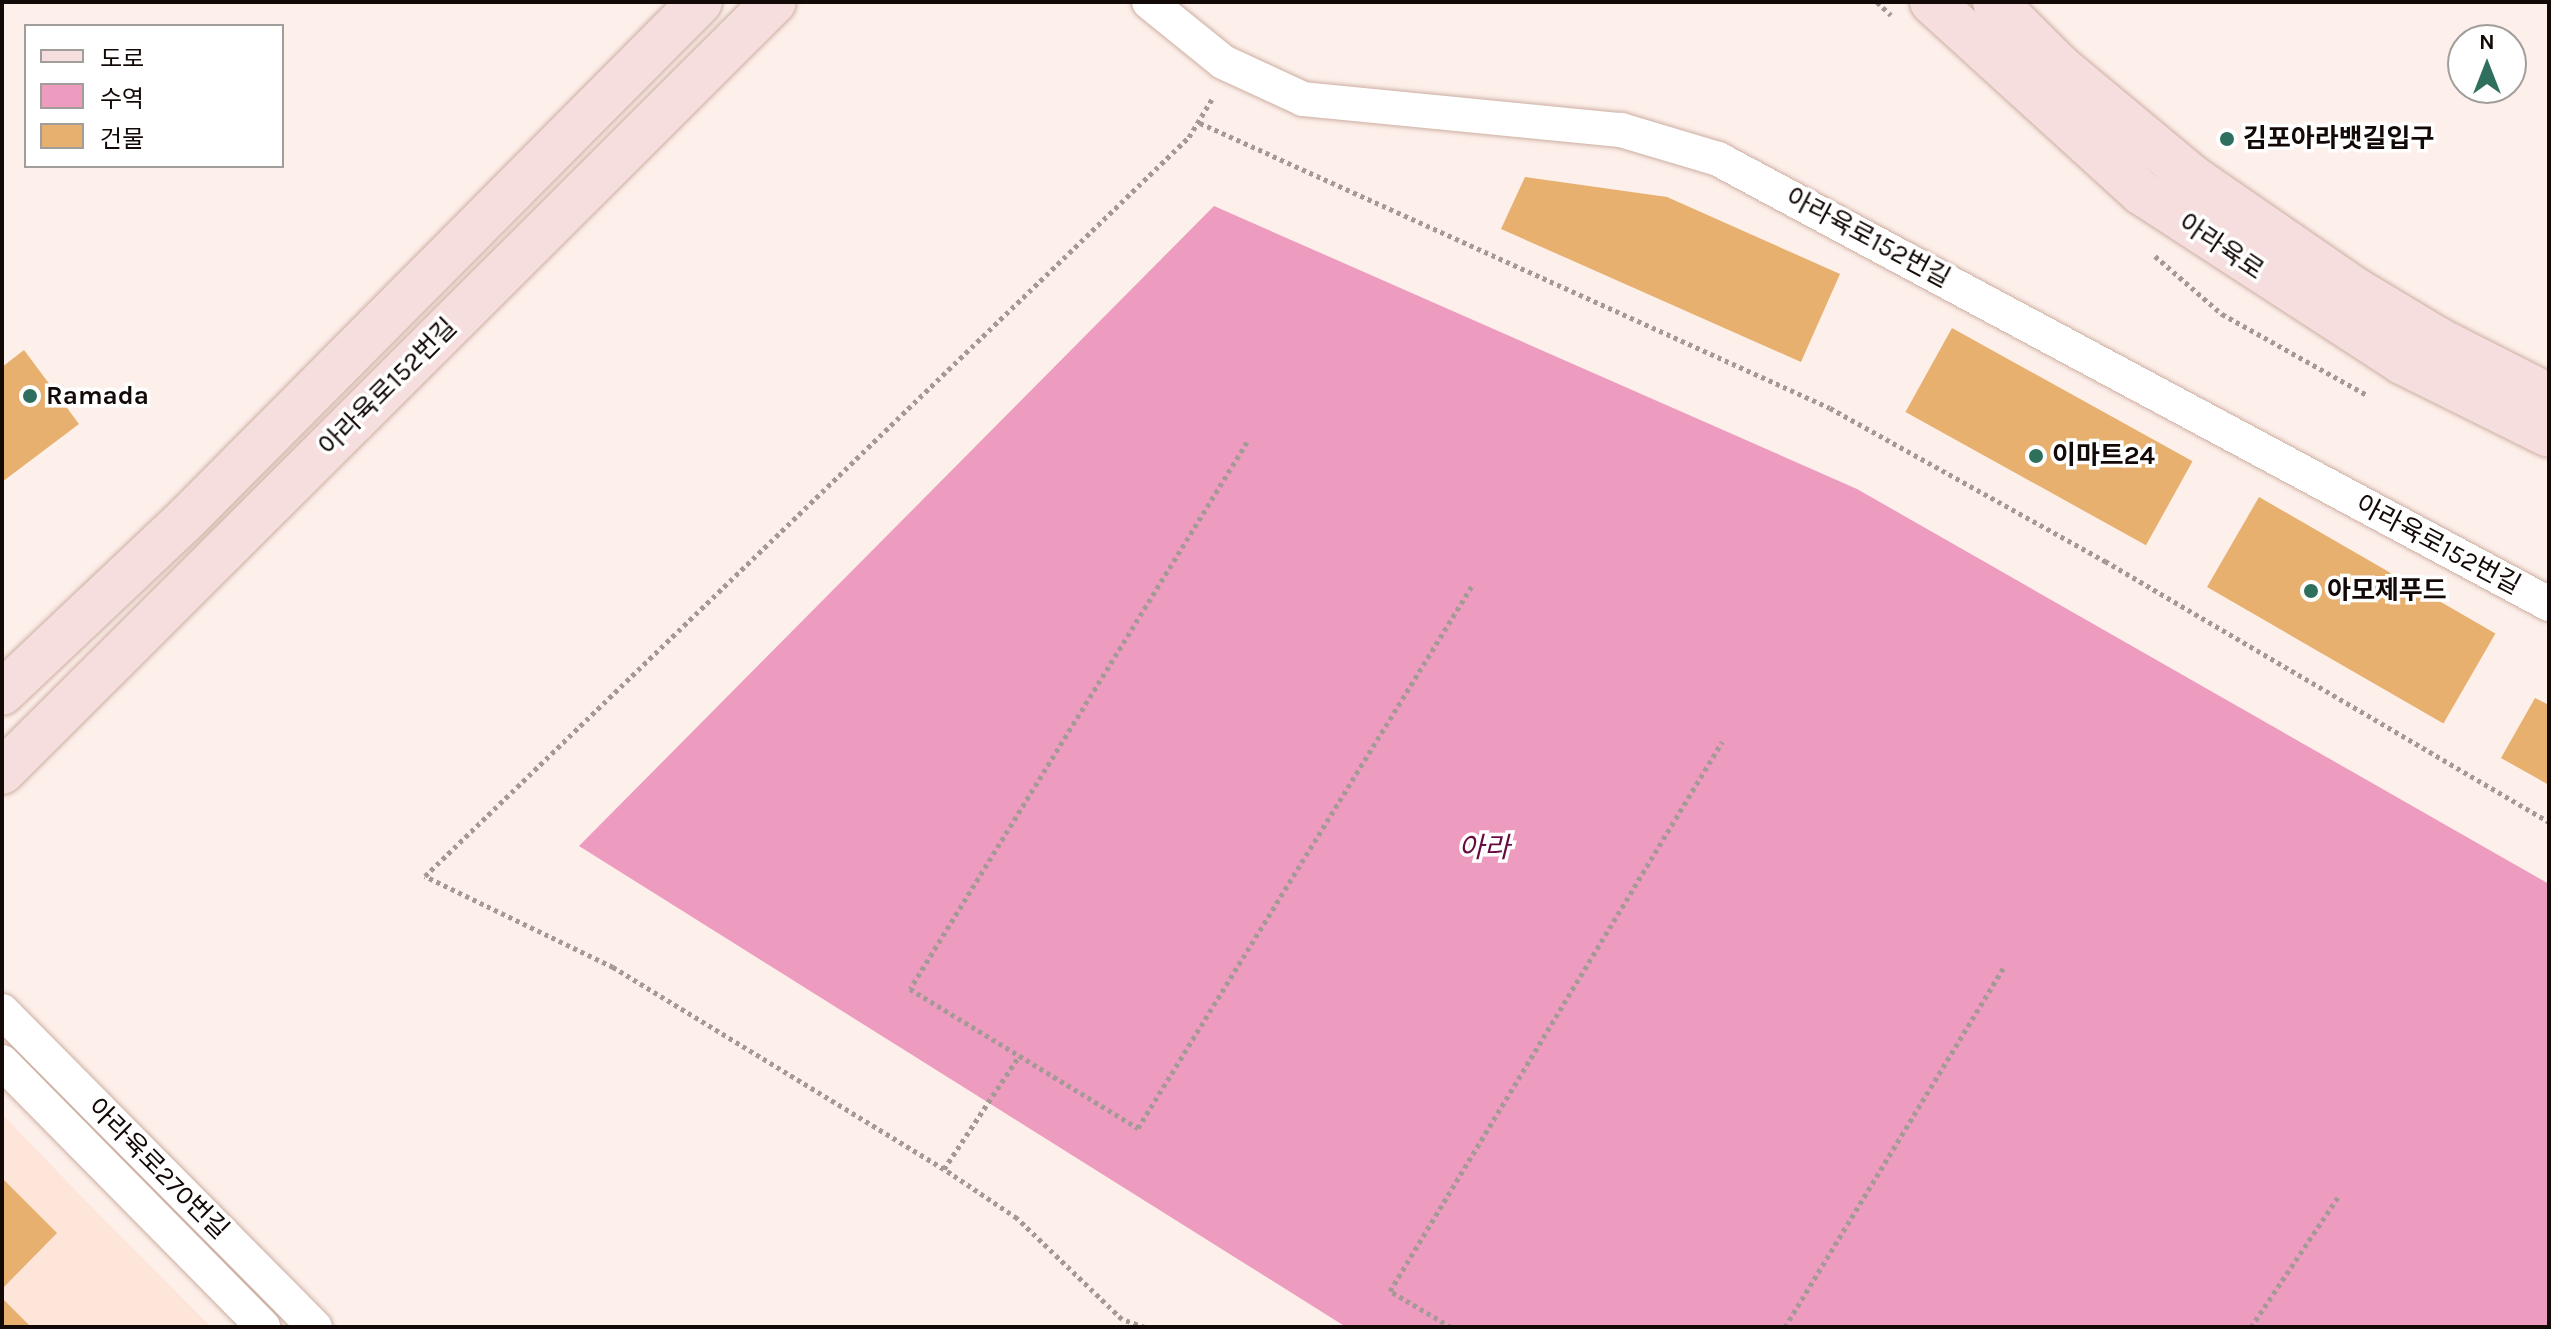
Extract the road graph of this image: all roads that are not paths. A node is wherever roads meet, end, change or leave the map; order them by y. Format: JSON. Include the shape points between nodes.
{"nodes":[{"id":1,"x":700,"y":2,"type":"edge"},
{"id":2,"x":774,"y":2,"type":"edge"},
{"id":3,"x":1149,"y":2,"type":"edge"},
{"id":4,"x":1932,"y":2,"type":"edge"},
{"id":5,"x":1995,"y":2,"type":"edge"},
{"id":6,"x":2549,"y":396,"type":"edge"},
{"id":7,"x":2549,"y":435,"type":"edge"},
{"id":8,"x":2549,"y":604,"type":"edge"},
{"id":9,"x":2,"y":693,"type":"edge"},
{"id":10,"x":2,"y":772,"type":"edge"},
{"id":11,"x":2,"y":1011,"type":"edge"},
{"id":12,"x":2,"y":1062,"type":"edge"},
{"id":13,"x":263,"y":1327,"type":"edge"},
{"id":14,"x":315,"y":1327,"type":"edge"}],
"edges":[{"from":1,"to":9,"type":"street","name":"아라육로152번길","via":[[188,517]]},
{"from":2,"to":10,"type":"street","name":"아라육로152번길"},
{"from":3,"to":8,"type":"street","name":"아라육로152번길","via":[[1223,62],[1313,101],[1606,128],[1718,159]]},
{"from":4,"to":7,"type":"street","name":"아라육로","via":[[2048,113],[2153,201],[2402,362]]},
{"from":5,"to":6,"type":"street","name":"아라육로","via":[[2060,67],[2192,177],[2356,290]]},
{"from":11,"to":14,"type":"street","name":"아라육로270번길"},
{"from":12,"to":13,"type":"street","name":"아라육로270번길"}]}
